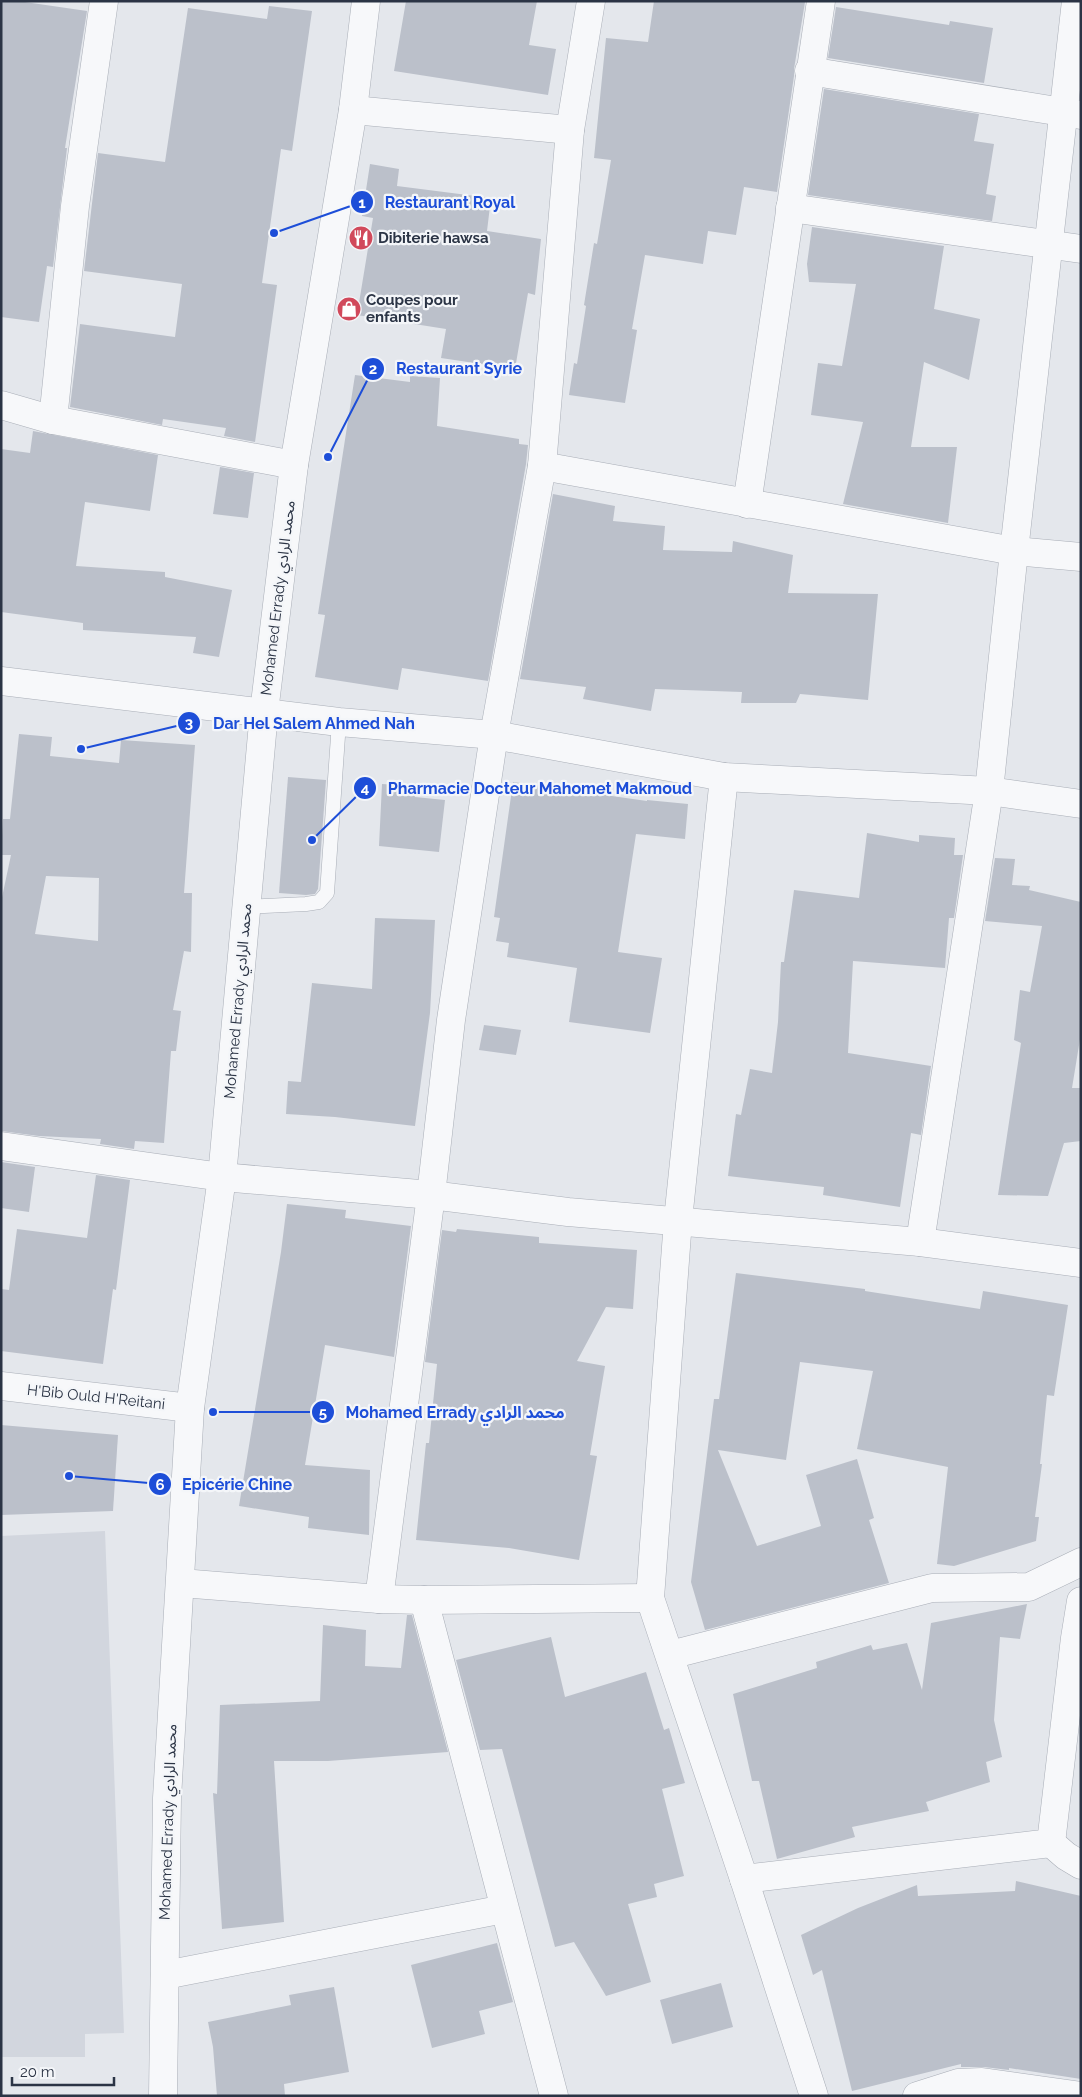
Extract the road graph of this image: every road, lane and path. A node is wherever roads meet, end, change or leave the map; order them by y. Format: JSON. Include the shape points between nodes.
{"nodes":[{"id":1,"x":104,"y":1,"type":"edge"},
{"id":2,"x":366,"y":1,"type":"edge"},
{"id":3,"x":591,"y":1,"type":"edge"},
{"id":4,"x":821,"y":1,"type":"edge"},
{"id":5,"x":1076,"y":1,"type":"edge"},
{"id":6,"x":810,"y":71,"type":"junction"},
{"id":7,"x":353,"y":110,"type":"junction"},
{"id":8,"x":1072,"y":114,"type":"edge"},
{"id":9,"x":570,"y":130,"type":"junction"},
{"id":10,"x":790,"y":208,"type":"junction"},
{"id":11,"x":1049,"y":246,"type":"junction"},
{"id":12,"x":1081,"y":249,"type":"edge"},
{"id":13,"x":1,"y":405,"type":"edge"},
{"id":14,"x":53,"y":420,"type":"junction"},
{"id":15,"x":294,"y":465,"type":"junction"},
{"id":16,"x":542,"y":466,"type":"junction"},
{"id":17,"x":747,"y":504,"type":"junction"},
{"id":18,"x":1014,"y":551,"type":"junction"},
{"id":19,"x":1081,"y":557,"type":"edge"},
{"id":20,"x":2,"y":688,"type":"edge"},
{"id":21,"x":264,"y":712,"type":"junction"},
{"id":22,"x":339,"y":722,"type":"junction"},
{"id":23,"x":494,"y":735,"type":"junction"},
{"id":24,"x":724,"y":777,"type":"junction"},
{"id":25,"x":989,"y":790,"type":"junction"},
{"id":26,"x":1081,"y":804,"type":"edge"},
{"id":27,"x":246,"y":907,"type":"junction"},
{"id":28,"x":1,"y":1146,"type":"edge"},
{"id":29,"x":222,"y":1177,"type":"junction"},
{"id":30,"x":431,"y":1195,"type":"junction"},
{"id":31,"x":678,"y":1220,"type":"junction"},
{"id":32,"x":920,"y":1242,"type":"junction"},
{"id":33,"x":1081,"y":1263,"type":"edge"},
{"id":34,"x":1,"y":1386,"type":"edge"},
{"id":35,"x":190,"y":1408,"type":"junction"},
{"id":36,"x":1081,"y":1562,"type":"edge"},
{"id":37,"x":181,"y":1583,"type":"junction"},
{"id":38,"x":650,"y":1598,"type":"junction"},
{"id":39,"x":379,"y":1599,"type":"junction"},
{"id":40,"x":424,"y":1600,"type":"junction"},
{"id":41,"x":1081,"y":1601,"type":"edge"},
{"id":42,"x":1078,"y":1639,"type":"edge"},
{"id":43,"x":670,"y":1654,"type":"junction"},
{"id":44,"x":1051,"y":1843,"type":"junction"},
{"id":45,"x":1081,"y":1865,"type":"edge"},
{"id":46,"x":744,"y":1879,"type":"junction"},
{"id":47,"x":504,"y":1909,"type":"junction"},
{"id":48,"x":164,"y":1975,"type":"junction"},
{"id":49,"x":163,"y":2096,"type":"edge"},
{"id":50,"x":554,"y":2096,"type":"edge"},
{"id":51,"x":814,"y":2096,"type":"edge"},
{"id":52,"x":917,"y":2096,"type":"edge"},
{"id":53,"x":1081,"y":2096,"type":"edge"}],
"edges":[{"from":1,"to":14,"type":"street","via":[[75,206]]},
{"from":2,"to":7,"type":"street","name":"Mohamed Errady محمد الرادي"},
{"from":3,"to":9,"type":"street"},
{"from":4,"to":6,"type":"street"},
{"from":5,"to":8,"type":"street"},
{"from":6,"to":8,"type":"street"},
{"from":6,"to":10,"type":"street"},
{"from":7,"to":9,"type":"street"},
{"from":7,"to":15,"type":"street","name":"Mohamed Errady محمد الرادي"},
{"from":8,"to":11,"type":"street"},
{"from":9,"to":16,"type":"street"},
{"from":10,"to":11,"type":"street"},
{"from":10,"to":17,"type":"street"},
{"from":11,"to":12,"type":"street"},
{"from":11,"to":18,"type":"street"},
{"from":13,"to":14,"type":"street"},
{"from":14,"to":15,"type":"street"},
{"from":15,"to":21,"type":"street","name":"Mohamed Errady محمد الرادي"},
{"from":16,"to":17,"type":"street"},
{"from":16,"to":23,"type":"street"},
{"from":17,"to":18,"type":"street"},
{"from":18,"to":19,"type":"street"},
{"from":18,"to":25,"type":"street"},
{"from":20,"to":21,"type":"street"},
{"from":21,"to":22,"type":"street"},
{"from":21,"to":27,"type":"street","name":"Mohamed Errady محمد الرادي"},
{"from":22,"to":23,"type":"street"},
{"from":22,"to":27,"type":"lane","via":[[327,893],[319,902]]},
{"from":23,"to":24,"type":"street"},
{"from":23,"to":30,"type":"street","via":[[451,1020]]},
{"from":24,"to":25,"type":"street"},
{"from":24,"to":31,"type":"street"},
{"from":25,"to":26,"type":"street"},
{"from":25,"to":32,"type":"street"},
{"from":27,"to":29,"type":"street","name":"Mohamed Errady محمد الرادي"},
{"from":28,"to":29,"type":"street"},
{"from":29,"to":30,"type":"street"},
{"from":29,"to":35,"type":"street","name":"Mohamed Errady محمد الرادي"},
{"from":30,"to":31,"type":"street","via":[[568,1212]]},
{"from":30,"to":39,"type":"street"},
{"from":31,"to":32,"type":"street"},
{"from":31,"to":38,"type":"street"},
{"from":32,"to":33,"type":"street"},
{"from":34,"to":35,"type":"street","name":"H'Bib Ould H'Reitani"},
{"from":35,"to":37,"type":"street","name":"Mohamed Errady محمد الرادي"},
{"from":36,"to":43,"type":"street","via":[[1029,1587],[932,1588]]},
{"from":37,"to":39,"type":"street"},
{"from":37,"to":48,"type":"street","name":"Mohamed Errady محمد الرادي","via":[[167,1798]]},
{"from":38,"to":40,"type":"street"},
{"from":38,"to":43,"type":"street"},
{"from":39,"to":40,"type":"street"},
{"from":40,"to":47,"type":"street"},
{"from":41,"to":42,"type":"street"},
{"from":42,"to":44,"type":"street"},
{"from":43,"to":46,"type":"street"},
{"from":44,"to":45,"type":"street"},
{"from":44,"to":46,"type":"street"},
{"from":46,"to":51,"type":"street"},
{"from":47,"to":48,"type":"street"},
{"from":47,"to":50,"type":"street"},
{"from":48,"to":49,"type":"street","name":"Mohamed Errady محمد الرادي"},
{"from":52,"to":53,"type":"street","via":[[958,2083],[982,2082]]}]}
